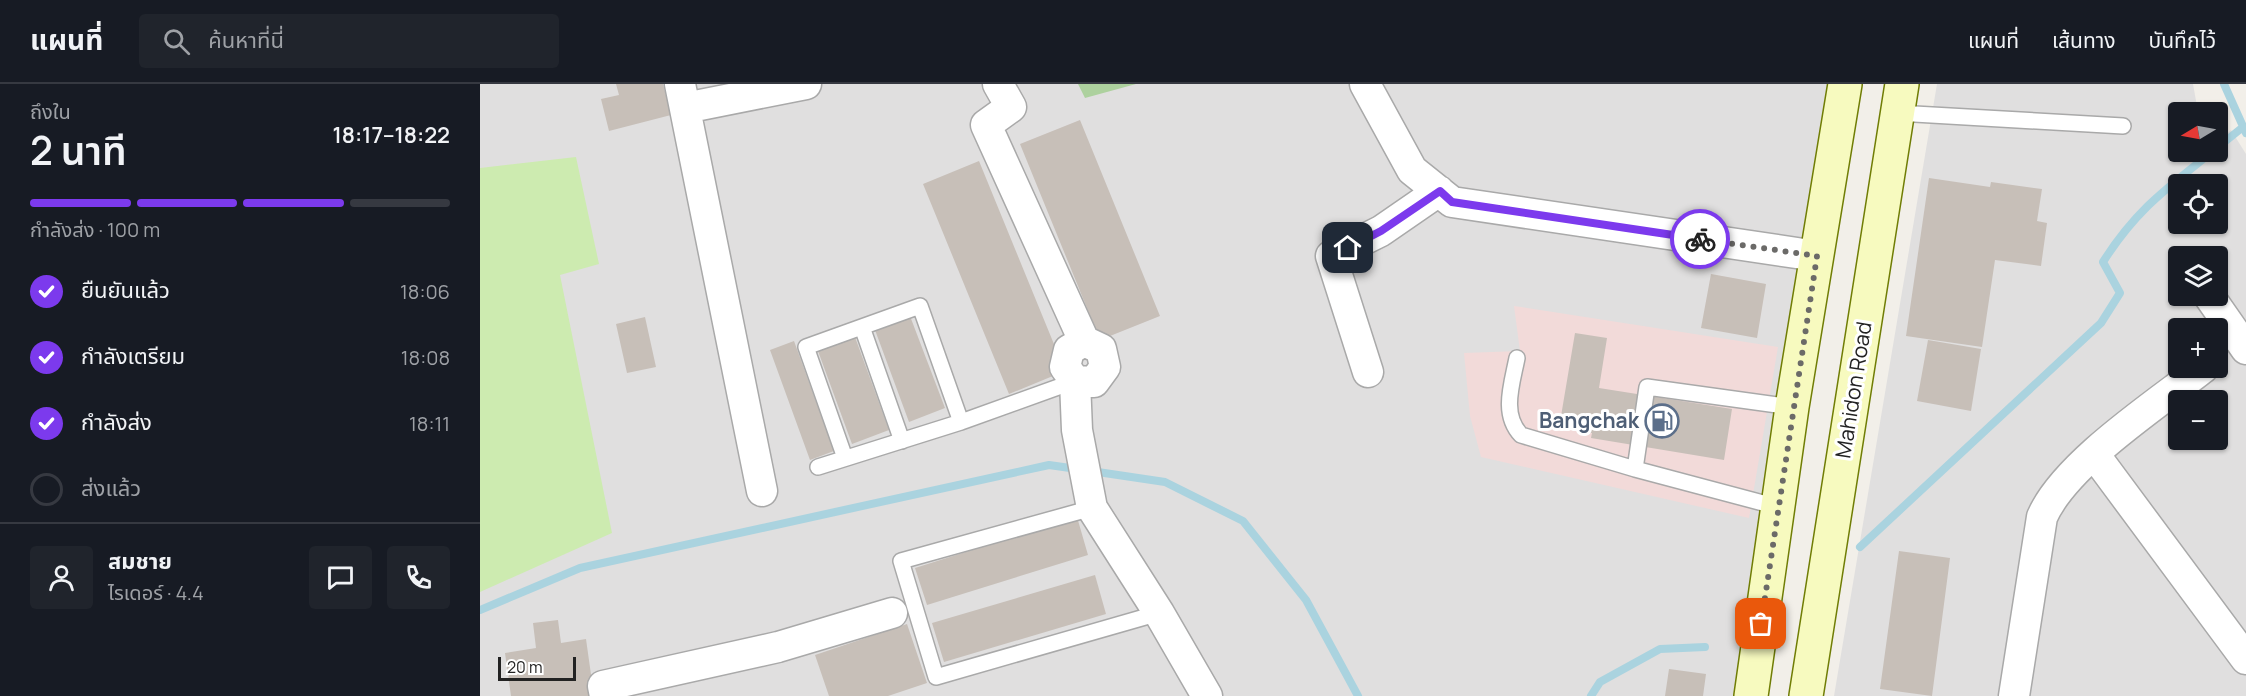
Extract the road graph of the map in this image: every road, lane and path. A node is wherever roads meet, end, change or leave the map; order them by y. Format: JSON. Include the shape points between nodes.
{"nodes":[{"id":1,"x":806,"y":84,"type":"edge"},
{"id":2,"x":998,"y":84,"type":"edge"},
{"id":3,"x":1365,"y":84,"type":"edge"},
{"id":4,"x":1845,"y":84,"type":"edge"},
{"id":5,"x":683,"y":96,"type":"edge"},
{"id":6,"x":1900,"y":98,"type":"edge"},
{"id":7,"x":2123,"y":126,"type":"dead end"},
{"id":8,"x":1440,"y":191,"type":"junction"},
{"id":9,"x":1817,"y":256,"type":"junction"},
{"id":10,"x":2214,"y":306,"type":"edge"},
{"id":11,"x":862,"y":327,"type":"junction"},
{"id":12,"x":2234,"y":348,"type":"edge"},
{"id":13,"x":1517,"y":358,"type":"dead end"},
{"id":14,"x":1368,"y":372,"type":"dead end"},
{"id":15,"x":2190,"y":378,"type":"edge"},
{"id":16,"x":1075,"y":381,"type":"junction"},
{"id":17,"x":1792,"y":407,"type":"junction"},
{"id":18,"x":961,"y":422,"type":"junction"},
{"id":19,"x":902,"y":441,"type":"junction"},
{"id":20,"x":2094,"y":454,"type":"junction"},
{"id":21,"x":845,"y":458,"type":"junction"},
{"id":22,"x":818,"y":467,"type":"dead end"},
{"id":23,"x":1635,"y":469,"type":"junction"},
{"id":24,"x":762,"y":490,"type":"dead end"},
{"id":25,"x":1091,"y":501,"type":"junction"},
{"id":26,"x":1778,"y":507,"type":"junction"},
{"id":27,"x":892,"y":613,"type":"dead end"},
{"id":28,"x":1159,"y":613,"type":"junction"},
{"id":29,"x":2246,"y":659,"type":"edge"},
{"id":30,"x":605,"y":696,"type":"edge"},
{"id":31,"x":1207,"y":696,"type":"edge"},
{"id":32,"x":1751,"y":696,"type":"edge"},
{"id":33,"x":1806,"y":696,"type":"edge"},
{"id":34,"x":2014,"y":696,"type":"edge"}],
"edges":[{"from":1,"to":5,"type":"street"},
{"from":2,"to":16,"type":"street","via":[[1011,107],[986,125],[1084,341],[1069,350],[1067,358],[1065,367]]},
{"from":3,"to":8,"type":"street","via":[[1412,170]]},
{"from":4,"to":9,"type":"main road"},
{"from":5,"to":24,"type":"street"},
{"from":6,"to":7,"type":"lane"},
{"from":6,"to":33,"type":"main road","name":"Mahidon Road"},
{"from":8,"to":9,"type":"street","via":[[1452,202]]},
{"from":8,"to":14,"type":"street","via":[[1381,231],[1331,256]]},
{"from":9,"to":17,"type":"main road"},
{"from":10,"to":12,"type":"street"},
{"from":11,"to":18,"type":"lane","via":[[920,306]]},
{"from":11,"to":19,"type":"lane"},
{"from":11,"to":21,"type":"lane","via":[[806,347]]},
{"from":13,"to":23,"type":"lane","via":[[1509,406],[1511,420],[1521,435]]},
{"from":15,"to":20,"type":"street"},
{"from":16,"to":18,"type":"lane"},
{"from":16,"to":25,"type":"street","via":[[1077,430]]},
{"from":17,"to":23,"type":"lane","via":[[1647,387]]},
{"from":17,"to":26,"type":"main road"},
{"from":18,"to":19,"type":"lane"},
{"from":19,"to":21,"type":"lane"},
{"from":20,"to":29,"type":"street"},
{"from":20,"to":34,"type":"street","via":[[2049,500],[2042,517]]},
{"from":21,"to":22,"type":"lane"},
{"from":23,"to":26,"type":"lane"},
{"from":25,"to":28,"type":"street"},
{"from":25,"to":28,"type":"lane","via":[[901,561],[936,677]]},
{"from":26,"to":32,"type":"main road"},
{"from":27,"to":30,"type":"street","via":[[778,647],[603,686]]},
{"from":28,"to":31,"type":"street"}]}
